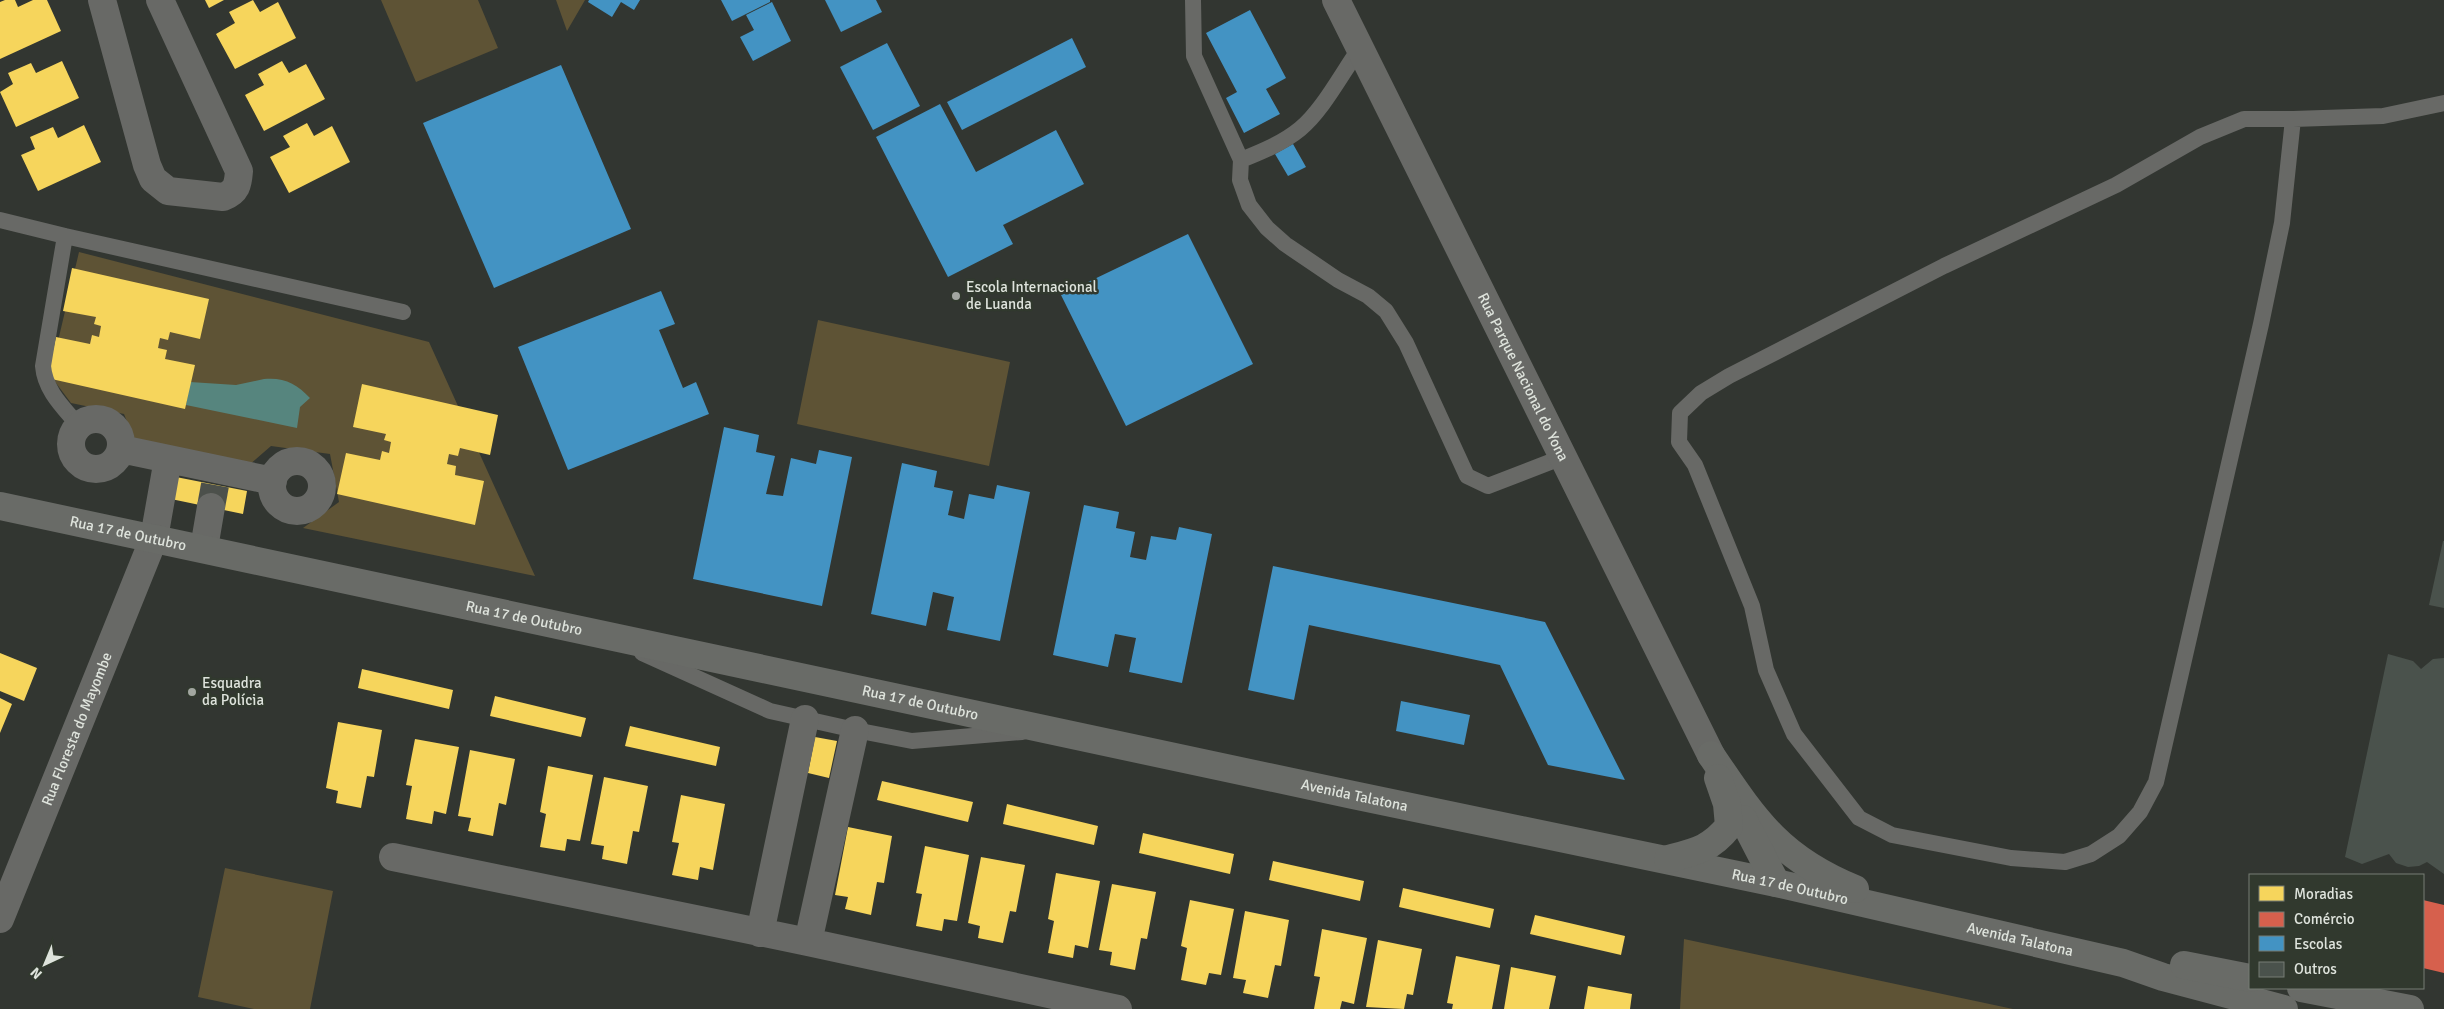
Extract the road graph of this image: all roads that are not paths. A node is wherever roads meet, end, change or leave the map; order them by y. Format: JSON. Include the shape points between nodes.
{"nodes":[{"id":1,"x":102,"y":0,"type":"edge"},
{"id":2,"x":160,"y":0,"type":"edge"},
{"id":3,"x":1193,"y":0,"type":"edge"},
{"id":4,"x":1336,"y":0,"type":"edge"},
{"id":5,"x":1360,"y":48,"type":"junction"},
{"id":6,"x":2444,"y":103,"type":"edge"},
{"id":7,"x":2292,"y":119,"type":"junction"},
{"id":8,"x":1241,"y":160,"type":"junction"},
{"id":9,"x":0,"y":220,"type":"edge"},
{"id":10,"x":65,"y":236,"type":"junction"},
{"id":11,"x":403,"y":312,"type":"dead end"},
{"id":12,"x":79,"y":426,"type":"junction"},
{"id":13,"x":121,"y":449,"type":"junction"},
{"id":14,"x":1563,"y":457,"type":"junction"},
{"id":15,"x":168,"y":459,"type":"junction"},
{"id":16,"x":273,"y":481,"type":"dead end"},
{"id":17,"x":214,"y":487,"type":"junction"},
{"id":18,"x":0,"y":506,"type":"edge"},
{"id":19,"x":154,"y":538,"type":"junction"},
{"id":20,"x":204,"y":548,"type":"junction"},
{"id":21,"x":599,"y":633,"type":"junction"},
{"id":22,"x":805,"y":719,"type":"junction"},
{"id":23,"x":855,"y":730,"type":"junction"},
{"id":24,"x":1048,"y":730,"type":"junction"},
{"id":25,"x":1711,"y":755,"type":"junction"},
{"id":26,"x":393,"y":857,"type":"dead end"},
{"id":27,"x":1662,"y":860,"type":"junction"},
{"id":28,"x":1776,"y":883,"type":"junction"},
{"id":29,"x":1919,"y":915,"type":"junction"},
{"id":30,"x":0,"y":919,"type":"edge"},
{"id":31,"x":760,"y":932,"type":"junction"},
{"id":32,"x":808,"y":942,"type":"junction"},
{"id":33,"x":2122,"y":963,"type":"junction"},
{"id":34,"x":2249,"y":978,"type":"edge"},
{"id":35,"x":2304,"y":989,"type":"edge"},
{"id":36,"x":2305,"y":989,"type":"edge"},
{"id":37,"x":1104,"y":1008,"type":"edge"},
{"id":38,"x":2284,"y":1009,"type":"edge"},
{"id":39,"x":2383,"y":1009,"type":"edge"},
{"id":40,"x":2410,"y":1009,"type":"edge"}],
"edges":[{"from":1,"to":2,"type":"street","via":[[153,179],[168,192],[223,197],[238,186],[240,171]]},
{"from":3,"to":8,"type":"lane","via":[[1194,56]]},
{"from":4,"to":5,"type":"street","name":"Rua Parque Nacional do Yona"},
{"from":5,"to":8,"type":"lane","via":[[1312,117],[1299,130]]},
{"from":5,"to":14,"type":"street","name":"Rua Parque Nacional do Yona"},
{"from":6,"to":7,"type":"lane","via":[[2383,116]]},
{"from":7,"to":7,"type":"lane","via":[[2244,119],[2200,137],[2116,185],[1944,266],[1729,376],[1701,393],[1680,413],[1679,442],[1695,465],[1752,606],[1766,670],[1794,734],[1859,818],[1892,835],[2010,858],[2065,862],[2092,854],[2119,836],[2140,812],[2156,782],[2261,324],[2282,223]]},
{"from":8,"to":14,"type":"lane","via":[[1240,180],[1249,205],[1267,228],[1285,244],[1368,296],[1386,311],[1406,343],[1467,476],[1488,486]]},
{"from":9,"to":10,"type":"lane"},
{"from":10,"to":11,"type":"lane"},
{"from":10,"to":12,"type":"lane","via":[[43,366],[53,395]]},
{"from":12,"to":13,"type":"street","via":[[93,419],[108,422],[119,433]]},
{"from":12,"to":13,"type":"street","via":[[74,433],[72,450],[81,464],[105,468],[118,457]]},
{"from":13,"to":15,"type":"street"},
{"from":14,"to":25,"type":"street","name":"Rua Parque Nacional do Yona"},
{"from":15,"to":17,"type":"street"},
{"from":15,"to":19,"type":"street","name":"Rua Floresta do Mayombe"},
{"from":16,"to":17,"type":"street"},
{"from":17,"to":20,"type":"street"},
{"from":18,"to":19,"type":"main road","name":"Rua 17 de Outubro"},
{"from":19,"to":20,"type":"main road","name":"Rua 17 de Outubro"},
{"from":19,"to":30,"type":"street","name":"Rua Floresta do Mayombe"},
{"from":20,"to":21,"type":"main road","name":"Rua 17 de Outubro"},
{"from":21,"to":22,"type":"lane","via":[[770,711]]},
{"from":21,"to":24,"type":"main road","name":"Rua 17 de Outubro"},
{"from":22,"to":23,"type":"lane"},
{"from":22,"to":31,"type":"street"},
{"from":23,"to":24,"type":"lane","via":[[912,742]]},
{"from":23,"to":32,"type":"street"},
{"from":24,"to":27,"type":"main road","name":"Avenida Talatona"},
{"from":25,"to":27,"type":"main road","via":[[1727,804],[1730,826],[1719,840],[1699,851]]},
{"from":25,"to":28,"type":"main road"},
{"from":25,"to":29,"type":"main road","via":[[1749,811],[1789,853],[1842,883]]},
{"from":26,"to":31,"type":"street"},
{"from":27,"to":28,"type":"main road","name":"Rua 17 de Outubro"},
{"from":28,"to":29,"type":"main road","name":"Rua 17 de Outubro"},
{"from":29,"to":33,"type":"main road","name":"Avenida Talatona"},
{"from":31,"to":32,"type":"street"},
{"from":32,"to":37,"type":"street"},
{"from":33,"to":34,"type":"main road","via":[[2165,961]]},
{"from":33,"to":38,"type":"main road"},
{"from":35,"to":39,"type":"main road"},
{"from":36,"to":40,"type":"main road"}]}
